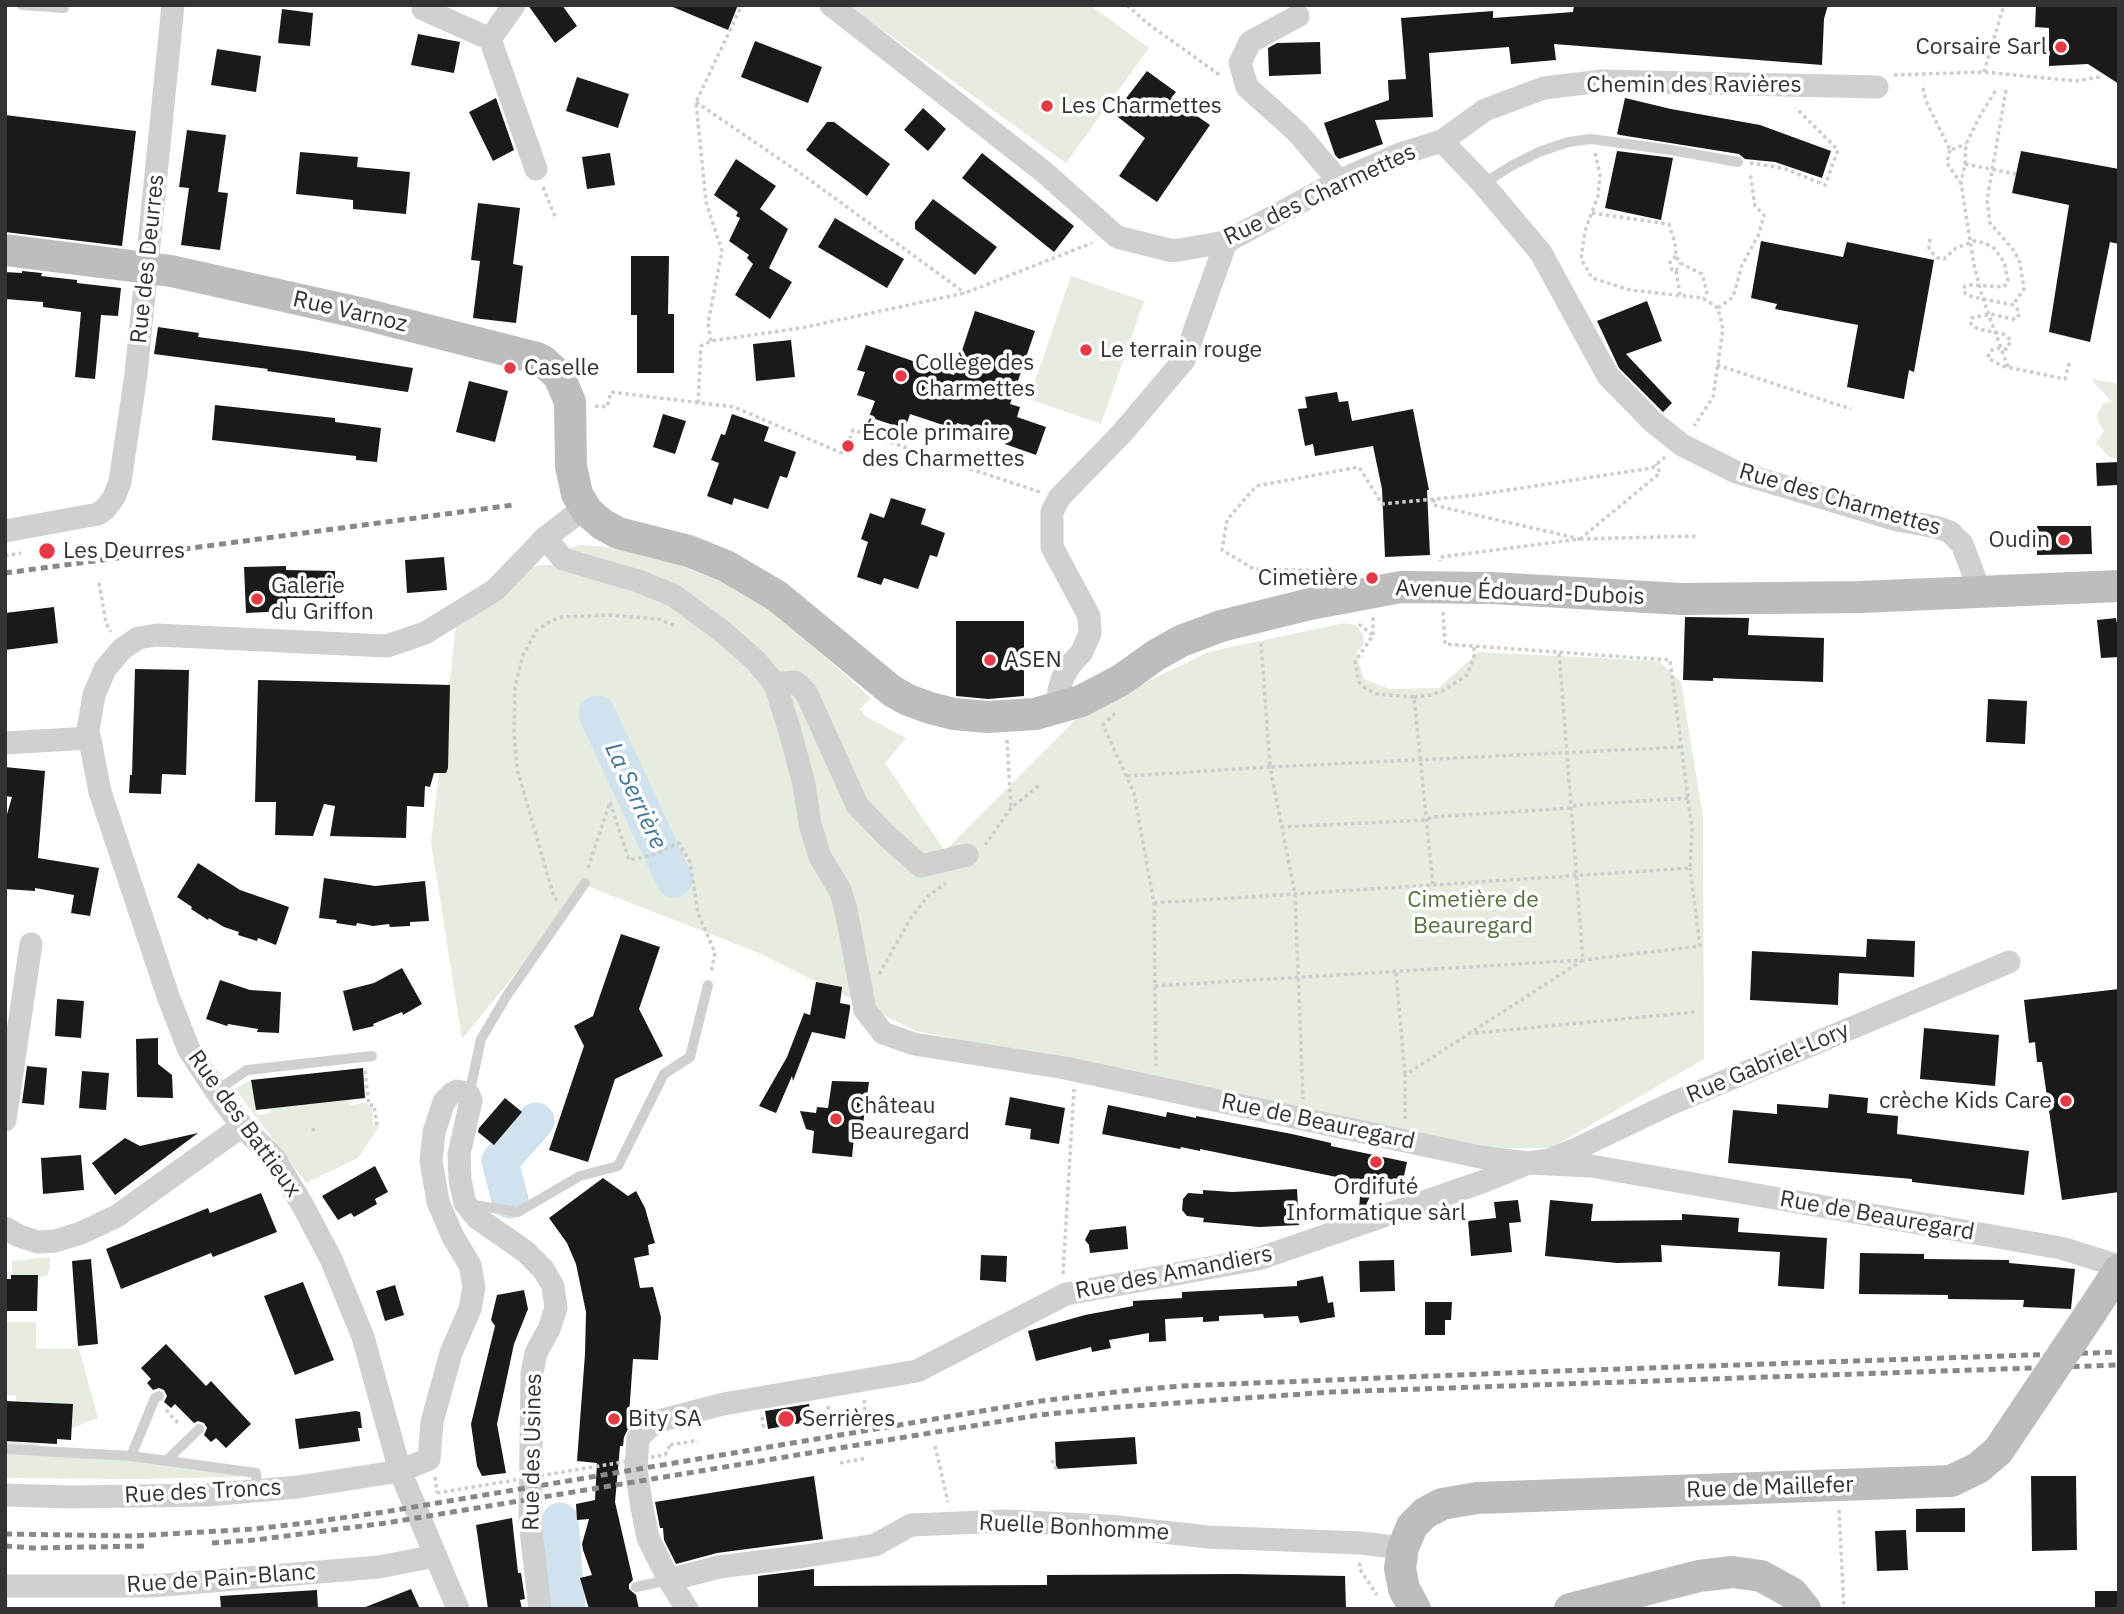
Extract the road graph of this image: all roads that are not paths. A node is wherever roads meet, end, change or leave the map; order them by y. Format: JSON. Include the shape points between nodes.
{"nodes":[{"id":1,"x":22,"y":5,"type":"edge"},
{"id":2,"x":173,"y":5,"type":"edge"},
{"id":3,"x":422,"y":5,"type":"edge"},
{"id":4,"x":514,"y":5,"type":"edge"},
{"id":5,"x":831,"y":5,"type":"edge"},
{"id":6,"x":64,"y":8,"type":"dead end"},
{"id":7,"x":1298,"y":16,"type":"dead end"},
{"id":8,"x":491,"y":39,"type":"junction"},
{"id":9,"x":1881,"y":81,"type":"road end"},
{"id":10,"x":1442,"y":141,"type":"junction"},
{"id":11,"x":1738,"y":162,"type":"dead end"},
{"id":12,"x":536,"y":169,"type":"road end"},
{"id":13,"x":1339,"y":181,"type":"junction"},
{"id":14,"x":1483,"y":184,"type":"junction"},
{"id":15,"x":1226,"y":242,"type":"junction"},
{"id":16,"x":5,"y":250,"type":"edge"},
{"id":17,"x":146,"y":268,"type":"junction"},
{"id":18,"x":587,"y":511,"type":"junction"},
{"id":19,"x":5,"y":531,"type":"edge"},
{"id":20,"x":545,"y":538,"type":"junction"},
{"id":21,"x":2119,"y":586,"type":"edge"},
{"id":22,"x":1980,"y":594,"type":"junction"},
{"id":23,"x":775,"y":684,"type":"junction"},
{"id":24,"x":1058,"y":708,"type":"junction"},
{"id":25,"x":89,"y":738,"type":"junction"},
{"id":26,"x":5,"y":743,"type":"edge"},
{"id":27,"x":967,"y":855,"type":"road end"},
{"id":28,"x":585,"y":883,"type":"road end"},
{"id":29,"x":30,"y":944,"type":"dead end"},
{"id":30,"x":2009,"y":962,"type":"dead end"},
{"id":31,"x":708,"y":985,"type":"road end"},
{"id":32,"x":368,"y":1056,"type":"road end"},
{"id":33,"x":216,"y":1091,"type":"junction"},
{"id":34,"x":466,"y":1093,"type":"junction"},
{"id":35,"x":5,"y":1120,"type":"edge"},
{"id":36,"x":242,"y":1126,"type":"junction"},
{"id":37,"x":1528,"y":1163,"type":"junction"},
{"id":38,"x":465,"y":1203,"type":"junction"},
{"id":39,"x":5,"y":1228,"type":"edge"},
{"id":40,"x":2119,"y":1268,"type":"edge"},
{"id":41,"x":159,"y":1396,"type":"dead end"},
{"id":42,"x":199,"y":1429,"type":"dead end"},
{"id":43,"x":5,"y":1449,"type":"edge"},
{"id":44,"x":131,"y":1456,"type":"junction"},
{"id":45,"x":166,"y":1461,"type":"junction"},
{"id":46,"x":400,"y":1471,"type":"junction"},
{"id":47,"x":257,"y":1491,"type":"junction"},
{"id":48,"x":5,"y":1495,"type":"edge"},
{"id":49,"x":1403,"y":1548,"type":"junction"},
{"id":50,"x":435,"y":1556,"type":"junction"},
{"id":51,"x":669,"y":1580,"type":"junction"},
{"id":52,"x":5,"y":1586,"type":"edge"},
{"id":53,"x":636,"y":1587,"type":"dead end"},
{"id":54,"x":458,"y":1609,"type":"edge"},
{"id":55,"x":540,"y":1609,"type":"edge"},
{"id":56,"x":687,"y":1609,"type":"edge"},
{"id":57,"x":1415,"y":1609,"type":"edge"},
{"id":58,"x":1570,"y":1609,"type":"edge"},
{"id":59,"x":1805,"y":1609,"type":"edge"}],
"edges":[{"from":1,"to":6,"type":"lane"},
{"from":2,"to":17,"type":"street","name":"Rue des Deurres"},
{"from":3,"to":8,"type":"street"},
{"from":4,"to":8,"type":"street"},
{"from":5,"to":15,"type":"street","name":"Rue des Charmettes","via":[[1044,172],[1117,237],[1173,251]]},
{"from":7,"to":13,"type":"street","via":[[1250,42],[1240,63],[1247,86],[1297,132]]},
{"from":8,"to":12,"type":"street"},
{"from":9,"to":10,"type":"street","name":"Chemin des Ravières","via":[[1602,81],[1544,88],[1485,110]]},
{"from":10,"to":13,"type":"street","name":"Rue des Charmettes"},
{"from":10,"to":14,"type":"street","name":"Rue des Charmettes"},
{"from":11,"to":14,"type":"lane","via":[[1591,139],[1539,152]]},
{"from":13,"to":15,"type":"street","name":"Rue des Charmettes"},
{"from":14,"to":22,"type":"street","name":"Rue des Charmettes","via":[[1541,253],[1608,376],[1652,421],[1682,445],[1736,472],[1950,532],[1962,544]]},
{"from":15,"to":24,"type":"street","via":[[1185,360],[1059,498],[1052,512],[1052,547],[1089,616],[1090,633],[1063,677]]},
{"from":16,"to":17,"type":"street","name":"Rue Varnoz"},
{"from":17,"to":18,"type":"street","name":"Rue Varnoz","via":[[360,313],[537,358],[559,376],[570,402],[571,466],[577,494]]},
{"from":17,"to":19,"type":"street","name":"Rue des Deurres","via":[[136,374],[114,497],[98,514]]},
{"from":18,"to":20,"type":"street"},
{"from":18,"to":24,"type":"street","name":"Avenue Édouard-Dubois","via":[[618,533],[689,551],[755,581],[908,700],[942,711],[988,717]]},
{"from":20,"to":23,"type":"street","via":[[563,559],[673,595],[722,631]]},
{"from":20,"to":25,"type":"street","name":"Rue des Battieux","via":[[495,590],[425,633],[387,646],[157,635],[138,638],[105,669],[94,695]]},
{"from":21,"to":22,"type":"street","name":"Avenue Édouard-Dubois"},
{"from":22,"to":24,"type":"street","name":"Avenue Édouard-Dubois","via":[[1681,599],[1401,586],[1221,626],[1181,641],[1121,680]]},
{"from":23,"to":27,"type":"street","via":[[795,682],[806,692],[857,805],[888,837],[921,866]]},
{"from":23,"to":37,"type":"street","name":"Rue de Beauregard","via":[[820,857],[846,910],[865,1010],[883,1033],[914,1044],[1075,1070],[1480,1157]]},
{"from":25,"to":26,"type":"street"},
{"from":25,"to":33,"type":"street","name":"Rue des Battieux","via":[[100,792],[168,996],[189,1050]]},
{"from":28,"to":34,"type":"lane","via":[[481,1040]]},
{"from":29,"to":35,"type":"street"},
{"from":30,"to":37,"type":"street","name":"Rue Gabriel-Lory","via":[[1668,1105],[1574,1150]]},
{"from":31,"to":38,"type":"lane","via":[[690,1057],[664,1073],[618,1166],[580,1176],[518,1212]]},
{"from":32,"to":33,"type":"lane","via":[[247,1070]]},
{"from":33,"to":36,"type":"street","name":"Rue des Battieux"},
{"from":34,"to":38,"type":"street","via":[[471,1101],[459,1154]]},
{"from":34,"to":46,"type":"street","via":[[457,1091],[444,1102],[431,1161],[438,1202],[470,1265],[474,1287],[432,1422],[429,1458]]},
{"from":36,"to":39,"type":"street","via":[[117,1216],[81,1233],[38,1242]]},
{"from":36,"to":46,"type":"street","name":"Rue des Battieux","via":[[274,1158],[331,1259],[363,1337]]},
{"from":37,"to":40,"type":"street","name":"Rue de Beauregard","via":[[1591,1166],[2061,1248]]},
{"from":37,"to":51,"type":"street","name":"Rue des Amandiers","via":[[1258,1259],[1066,1294],[917,1371],[723,1404],[655,1422],[638,1438],[636,1470],[648,1538]]},
{"from":38,"to":55,"type":"street","name":"Rue des Usines","via":[[476,1217],[526,1252],[553,1286],[556,1308],[532,1373],[530,1522]]},
{"from":40,"to":49,"type":"street","name":"Rue de Maillefer","bridge":true,"via":[[1998,1451],[1978,1468],[1951,1481],[1477,1498],[1442,1504],[1425,1513],[1412,1526]]},
{"from":41,"to":44,"type":"lane"},
{"from":42,"to":45,"type":"lane"},
{"from":43,"to":44,"type":"lane"},
{"from":44,"to":45,"type":"lane"},
{"from":45,"to":47,"type":"lane","via":[[256,1473]]},
{"from":46,"to":47,"type":"street","name":"Rue des Troncs"},
{"from":46,"to":50,"type":"street","name":"Rue des Battieux"},
{"from":47,"to":48,"type":"street","name":"Rue des Troncs"},
{"from":49,"to":51,"type":"street","name":"Ruelle Bonhomme","via":[[1208,1537],[1095,1525],[953,1523],[911,1525],[875,1545],[719,1567]]},
{"from":49,"to":57,"type":"street","name":"Rue de Maillefer","via":[[1399,1568]]},
{"from":50,"to":52,"type":"street","name":"Rue de Pain-Blanc","via":[[379,1567],[152,1586]]},
{"from":50,"to":54,"type":"street","name":"Rue des Battieux"},
{"from":51,"to":53,"type":"lane"},
{"from":51,"to":56,"type":"street","name":"Rue des Amandiers"},
{"from":58,"to":59,"type":"street","via":[[1732,1572],[1761,1576],[1791,1594]]}]}
